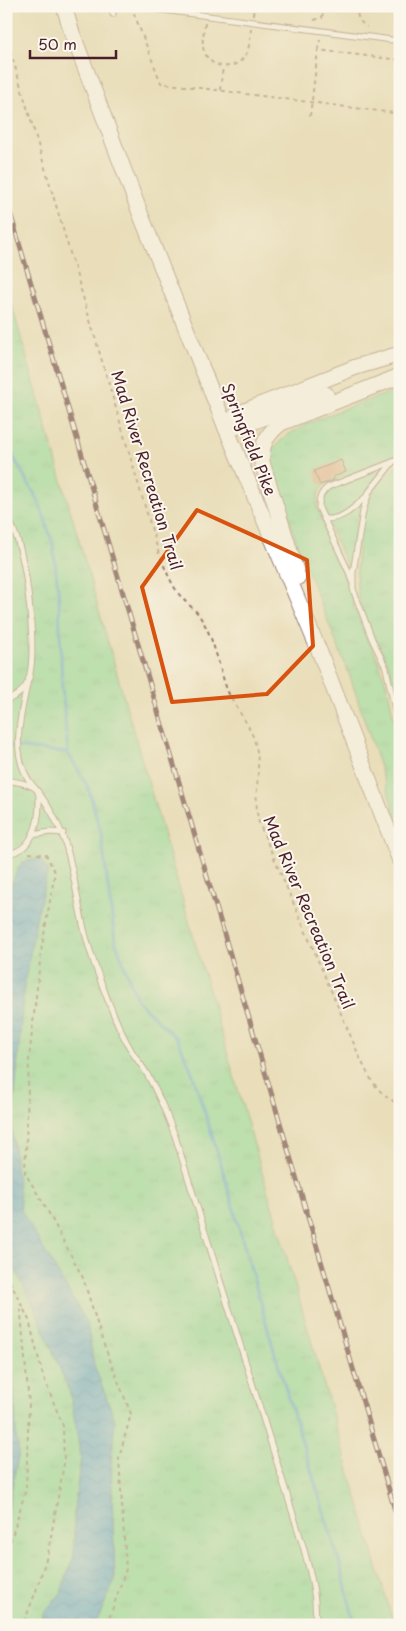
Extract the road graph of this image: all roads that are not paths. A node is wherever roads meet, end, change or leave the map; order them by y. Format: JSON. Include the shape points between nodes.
{"nodes":[{"id":1,"x":55,"y":6,"type":"edge"},
{"id":2,"x":64,"y":6,"type":"edge"},
{"id":3,"x":112,"y":6,"type":"edge"},
{"id":4,"x":149,"y":6,"type":"edge"},
{"id":5,"x":113,"y":14,"type":"dead end"},
{"id":6,"x":71,"y":30,"type":"junction"},
{"id":7,"x":400,"y":41,"type":"edge"},
{"id":8,"x":400,"y":354,"type":"edge"},
{"id":9,"x":400,"y":374,"type":"edge"},
{"id":10,"x":226,"y":428,"type":"junction"},
{"id":11,"x":400,"y":460,"type":"edge"},
{"id":12,"x":393,"y":462,"type":"junction"},
{"id":13,"x":368,"y":495,"type":"junction"},
{"id":14,"x":6,"y":513,"type":"edge"},
{"id":15,"x":324,"y":519,"type":"junction"},
{"id":16,"x":353,"y":582,"type":"junction"},
{"id":17,"x":320,"y":653,"type":"junction"},
{"id":18,"x":27,"y":682,"type":"junction"},
{"id":19,"x":6,"y":700,"type":"edge"},
{"id":20,"x":400,"y":734,"type":"edge"},
{"id":21,"x":6,"y":780,"type":"edge"},
{"id":22,"x":34,"y":787,"type":"junction"},
{"id":23,"x":39,"y":793,"type":"junction"},
{"id":24,"x":63,"y":833,"type":"junction"},
{"id":25,"x":32,"y":835,"type":"junction"},
{"id":26,"x":9,"y":854,"type":"edge"},
{"id":27,"x":400,"y":861,"type":"edge"},
{"id":28,"x":315,"y":1625,"type":"edge"}],
"edges":[{"from":1,"to":6,"type":"main road","name":"Springfield Pike"},
{"from":2,"to":6,"type":"main road","name":"Springfield Pike"},
{"from":3,"to":5,"type":"lane"},
{"from":4,"to":7,"type":"lane"},
{"from":6,"to":10,"type":"main road","name":"Springfield Pike"},
{"from":8,"to":10,"type":"main road","via":[[356,366],[237,414]]},
{"from":9,"to":10,"type":"main road","via":[[358,382],[242,426]]},
{"from":9,"to":17,"type":"main road","via":[[281,423],[262,445],[262,462]]},
{"from":10,"to":17,"type":"main road","name":"Springfield Pike"},
{"from":11,"to":12,"type":"lane"},
{"from":12,"to":13,"type":"lane"},
{"from":12,"to":15,"type":"lane","via":[[321,492],[319,508]]},
{"from":13,"to":15,"type":"lane","via":[[339,518]]},
{"from":13,"to":16,"type":"lane"},
{"from":14,"to":18,"type":"lane","via":[[21,550],[29,596],[32,664]]},
{"from":15,"to":16,"type":"lane"},
{"from":16,"to":20,"type":"lane","via":[[358,605],[386,668]]},
{"from":17,"to":27,"type":"main road","name":"Springfield Pike"},
{"from":18,"to":19,"type":"lane","via":[[19,693]]},
{"from":18,"to":22,"type":"lane","via":[[19,726],[20,756],[24,773]]},
{"from":21,"to":22,"type":"lane"},
{"from":22,"to":23,"type":"lane"},
{"from":23,"to":24,"type":"lane"},
{"from":23,"to":25,"type":"lane","via":[[39,817]]},
{"from":24,"to":25,"type":"lane"},
{"from":24,"to":28,"type":"lane","via":[[82,922],[102,983],[124,1037],[161,1102],[175,1136],[304,1546],[314,1586]]},
{"from":25,"to":26,"type":"lane","via":[[21,850]]}]}
